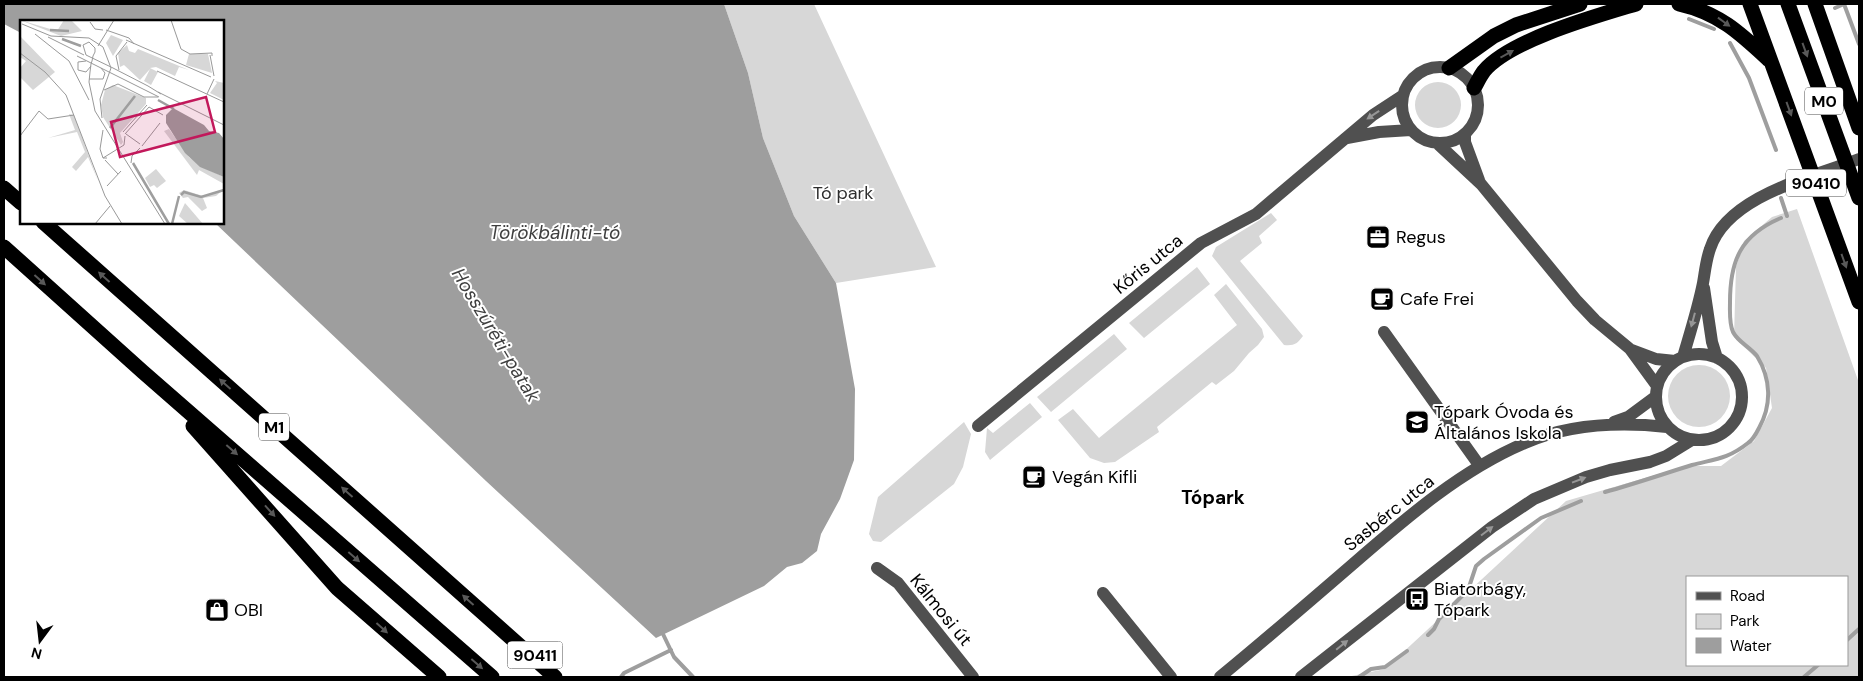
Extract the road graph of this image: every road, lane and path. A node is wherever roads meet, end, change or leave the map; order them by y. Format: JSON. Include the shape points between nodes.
{"nodes":[{"id":1,"x":1580,"y":4,"type":"edge"},
{"id":2,"x":1636,"y":4,"type":"edge"},
{"id":3,"x":1679,"y":4,"type":"edge"},
{"id":4,"x":1750,"y":4,"type":"edge"},
{"id":5,"x":1788,"y":4,"type":"edge"},
{"id":6,"x":1815,"y":4,"type":"edge"},
{"id":7,"x":1772,"y":63,"type":"junction"},
{"id":8,"x":1449,"y":68,"type":"junction"},
{"id":9,"x":1474,"y":88,"type":"junction"},
{"id":10,"x":1402,"y":96,"type":"junction"},
{"id":11,"x":1859,"y":128,"type":"edge"},
{"id":12,"x":1411,"y":130,"type":"junction"},
{"id":13,"x":1465,"y":134,"type":"junction"},
{"id":14,"x":1347,"y":138,"type":"junction"},
{"id":15,"x":1437,"y":143,"type":"junction"},
{"id":16,"x":1859,"y":159,"type":"edge"},
{"id":17,"x":1481,"y":184,"type":"junction"},
{"id":18,"x":4,"y":188,"type":"edge"},
{"id":19,"x":1859,"y":198,"type":"edge"},
{"id":20,"x":20,"y":203,"type":"edge"},
{"id":21,"x":45,"y":224,"type":"edge"},
{"id":22,"x":4,"y":247,"type":"edge"},
{"id":23,"x":1703,"y":283,"type":"junction"},
{"id":24,"x":1859,"y":302,"type":"edge"},
{"id":25,"x":1384,"y":332,"type":"dead end"},
{"id":26,"x":1630,"y":349,"type":"junction"},
{"id":27,"x":1717,"y":358,"type":"junction"},
{"id":28,"x":1679,"y":359,"type":"junction"},
{"id":29,"x":143,"y":372,"type":"junction"},
{"id":30,"x":1656,"y":392,"type":"junction"},
{"id":31,"x":1607,"y":424,"type":"junction"},
{"id":32,"x":978,"y":426,"type":"dead end"},
{"id":33,"x":1667,"y":427,"type":"junction"},
{"id":34,"x":1692,"y":440,"type":"junction"},
{"id":35,"x":1479,"y":465,"type":"junction"},
{"id":36,"x":878,"y":568,"type":"dead end"},
{"id":37,"x":1104,"y":593,"type":"dead end"},
{"id":38,"x":505,"y":632,"type":"junction"},
{"id":39,"x":439,"y":677,"type":"edge"},
{"id":40,"x":492,"y":677,"type":"edge"},
{"id":41,"x":555,"y":677,"type":"edge"},
{"id":42,"x":565,"y":677,"type":"edge"},
{"id":43,"x":973,"y":677,"type":"edge"},
{"id":44,"x":1171,"y":677,"type":"edge"},
{"id":45,"x":1220,"y":677,"type":"edge"},
{"id":46,"x":1301,"y":677,"type":"edge"}],
"edges":[{"from":1,"to":8,"type":"highway","via":[[1516,25],[1494,36]]},
{"from":9,"to":2,"type":"highway","one_way":true,"via":[[1484,72],[1499,58],[1530,41]]},
{"from":3,"to":7,"type":"highway","one_way":true,"via":[[1699,8],[1717,17]]},
{"from":4,"to":7,"type":"highway","number":"90410"},
{"from":5,"to":19,"type":"highway","number":"M0","one_way":true},
{"from":6,"to":11,"type":"highway","number":"M0"},
{"from":7,"to":24,"type":"highway","number":"90410","one_way":true},
{"from":8,"to":9,"type":"street","via":[[1464,76]]},
{"from":8,"to":10,"type":"street","via":[[1432,68],[1416,75]]},
{"from":9,"to":13,"type":"street","via":[[1477,116]]},
{"from":10,"to":12,"type":"street","via":[[1403,114]]},
{"from":10,"to":14,"type":"street","name":"Kőris utca","one_way":true,"via":[[1373,114]]},
{"from":12,"to":14,"type":"street","name":"Kőris utca"},
{"from":12,"to":15,"type":"street","via":[[1423,139]]},
{"from":13,"to":15,"type":"street","via":[[1447,143]]},
{"from":13,"to":17,"type":"street"},
{"from":14,"to":32,"type":"street","name":"Kőris utca","via":[[1256,214],[1201,243]]},
{"from":15,"to":17,"type":"street"},
{"from":16,"to":23,"type":"street","via":[[1782,187],[1741,209],[1719,230],[1710,248]]},
{"from":17,"to":26,"type":"street","via":[[1577,301]]},
{"from":18,"to":20,"type":"highway"},
{"from":38,"to":21,"type":"highway","number":"M1","one_way":true},
{"from":22,"to":29,"type":"highway","number":"M1","one_way":true},
{"from":23,"to":27,"type":"street"},
{"from":23,"to":28,"type":"street","one_way":true},
{"from":25,"to":35,"type":"street"},
{"from":26,"to":28,"type":"street","via":[[1656,359]]},
{"from":26,"to":30,"type":"street","via":[[1650,375]]},
{"from":27,"to":28,"type":"street","via":[[1694,354]]},
{"from":27,"to":34,"type":"street","via":[[1729,365],[1737,376],[1742,389],[1740,410],[1731,428],[1719,436]]},
{"from":28,"to":30,"type":"street","via":[[1667,368]]},
{"from":29,"to":39,"type":"highway","one_way":true,"via":[[337,588]]},
{"from":29,"to":40,"type":"highway","number":"M1","one_way":true},
{"from":30,"to":31,"type":"street","name":"Sasbérc utca","via":[[1628,417]]},
{"from":30,"to":33,"type":"street","via":[[1657,408]]},
{"from":31,"to":33,"type":"street","name":"Sasbérc utca"},
{"from":31,"to":35,"type":"street","name":"Sasbérc utca","via":[[1549,434]]},
{"from":33,"to":34,"type":"street","via":[[1678,436]]},
{"from":46,"to":34,"type":"street","one_way":true,"via":[[1492,527],[1534,499],[1586,477],[1650,462]]},
{"from":35,"to":45,"type":"street","name":"Sasbérc utca","via":[[1404,521]]},
{"from":36,"to":43,"type":"street","name":"Kálmosi út","via":[[898,583]]},
{"from":37,"to":44,"type":"street"},
{"from":38,"to":41,"type":"highway","number":"M1"},
{"from":38,"to":42,"type":"highway","number":"90411"}]}
